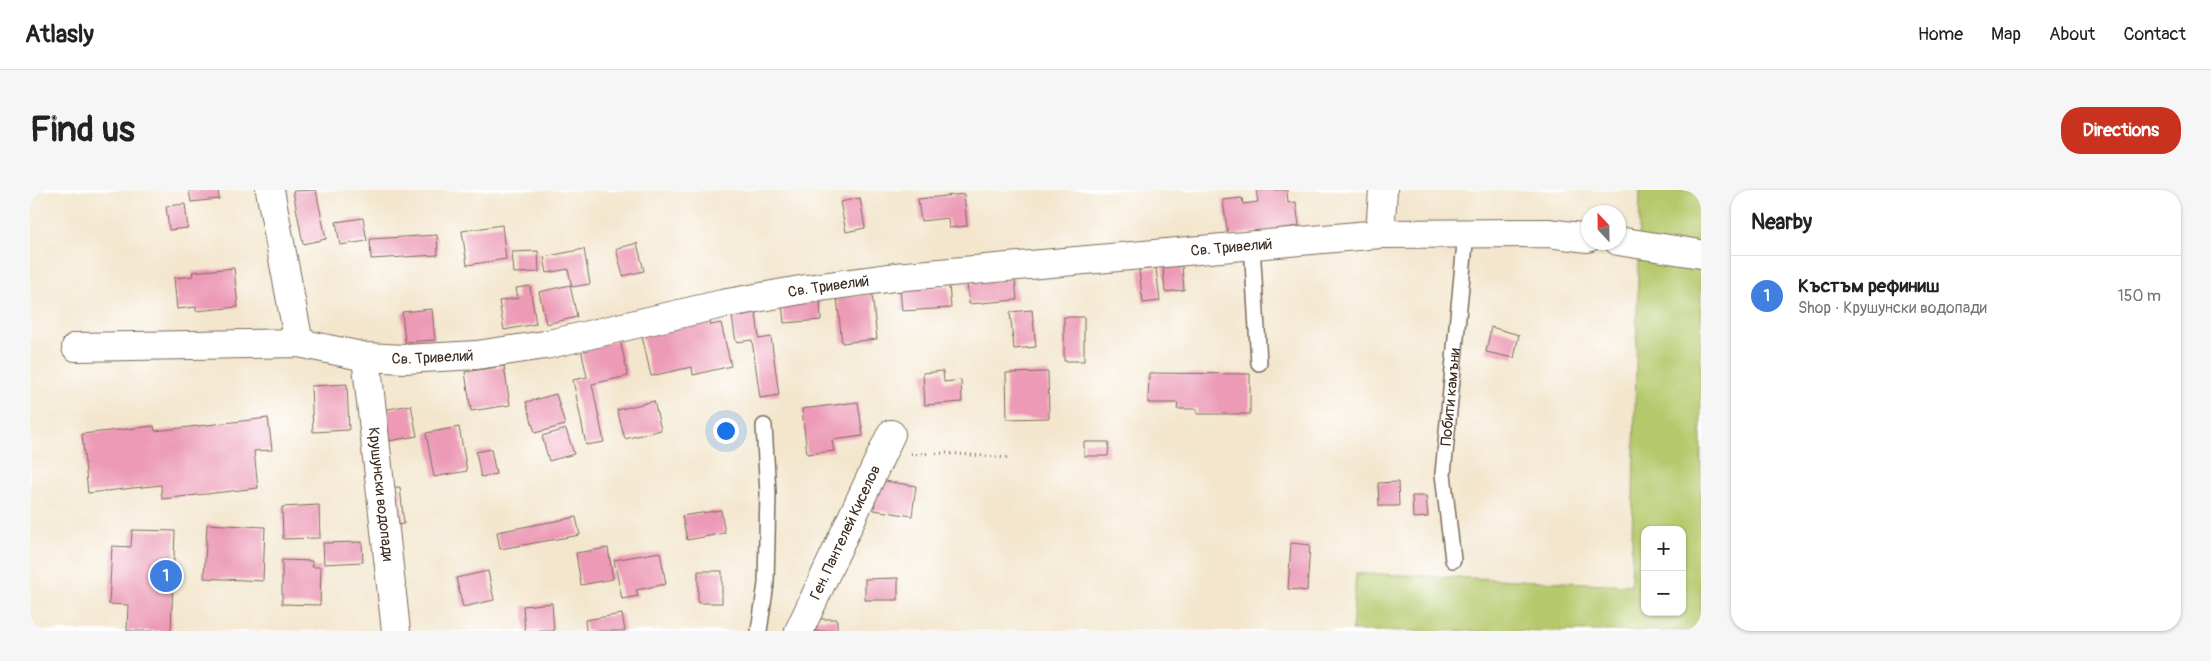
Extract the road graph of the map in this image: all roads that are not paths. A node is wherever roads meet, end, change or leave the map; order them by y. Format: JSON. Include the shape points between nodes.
{"nodes":[{"id":1,"x":270,"y":190,"type":"edge"},
{"id":2,"x":1383,"y":190,"type":"edge"},
{"id":3,"x":1380,"y":234,"type":"junction"},
{"id":4,"x":1466,"y":234,"type":"junction"},
{"id":5,"x":1581,"y":237,"type":"edge"},
{"id":6,"x":1626,"y":241,"type":"edge"},
{"id":7,"x":1252,"y":245,"type":"junction"},
{"id":8,"x":1701,"y":254,"type":"edge"},
{"id":9,"x":299,"y":343,"type":"junction"},
{"id":10,"x":76,"y":347,"type":"dead end"},
{"id":11,"x":366,"y":357,"type":"junction"},
{"id":12,"x":1258,"y":363,"type":"dead end"},
{"id":13,"x":764,"y":426,"type":"dead end"},
{"id":14,"x":886,"y":444,"type":"road end"},
{"id":15,"x":1453,"y":560,"type":"dead end"},
{"id":16,"x":396,"y":631,"type":"edge"},
{"id":17,"x":759,"y":631,"type":"edge"},
{"id":18,"x":799,"y":631,"type":"edge"}],
"edges":[{"from":1,"to":9,"type":"street"},
{"from":2,"to":3,"type":"street"},
{"from":3,"to":4,"type":"street","name":"Св. Тривелий"},
{"from":3,"to":7,"type":"street","name":"Св. Тривелий"},
{"from":4,"to":5,"type":"street","name":"Св. Тривелий","via":[[1548,233]]},
{"from":4,"to":15,"type":"lane","name":"Побити камъни","via":[[1443,474]]},
{"from":6,"to":8,"type":"street"},
{"from":7,"to":11,"type":"street","name":"Св. Тривелий","via":[[895,277],[722,304],[545,345],[477,355],[405,359]]},
{"from":7,"to":12,"type":"lane"},
{"from":9,"to":10,"type":"street","name":"Св. Тривелий"},
{"from":9,"to":11,"type":"street","name":"Св. Тривелий"},
{"from":11,"to":16,"type":"street","name":"Крушунски водопади"},
{"from":13,"to":17,"type":"lane","via":[[768,493],[766,584]]},
{"from":14,"to":18,"type":"street","name":"Ген. Пантелей Киселов"}]}
